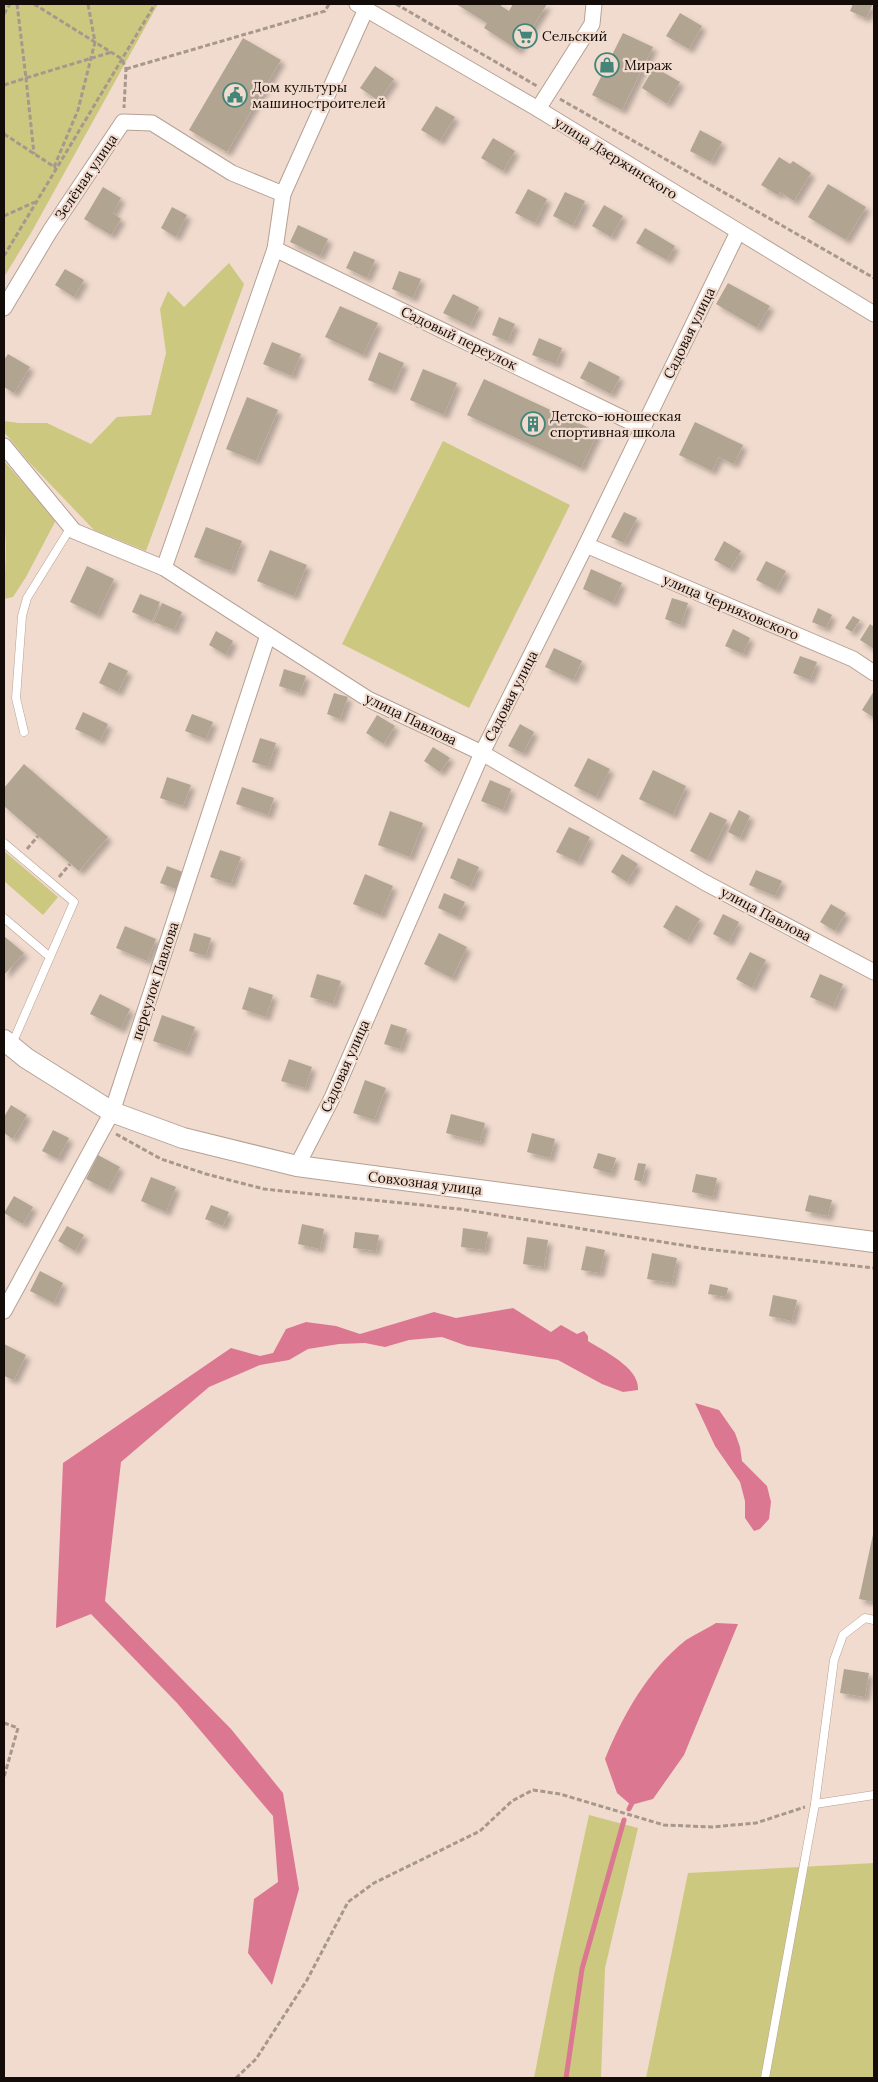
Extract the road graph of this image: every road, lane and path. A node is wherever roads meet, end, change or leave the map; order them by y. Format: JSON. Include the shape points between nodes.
{"nodes":[{"id":1,"x":10,"y":4,"type":"edge"},
{"id":2,"x":18,"y":4,"type":"edge"},
{"id":3,"x":34,"y":4,"type":"edge"},
{"id":4,"x":88,"y":4,"type":"edge"},
{"id":5,"x":155,"y":4,"type":"edge"},
{"id":6,"x":329,"y":4,"type":"edge"},
{"id":7,"x":396,"y":4,"type":"edge"},
{"id":8,"x":594,"y":4,"type":"edge"},
{"id":9,"x":362,"y":6,"type":"edge"},
{"id":10,"x":4,"y":14,"type":"edge"},
{"id":11,"x":95,"y":42,"type":"junction"},
{"id":12,"x":112,"y":52,"type":"junction"},
{"id":13,"x":90,"y":59,"type":"junction"},
{"id":14,"x":122,"y":59,"type":"junction"},
{"id":15,"x":126,"y":69,"type":"junction"},
{"id":16,"x":26,"y":78,"type":"junction"},
{"id":17,"x":4,"y":85,"type":"edge"},
{"id":18,"x":548,"y":93,"type":"junction"},
{"id":19,"x":538,"y":109,"type":"junction"},
{"id":20,"x":123,"y":122,"type":"junction"},
{"id":21,"x":4,"y":134,"type":"edge"},
{"id":22,"x":34,"y":154,"type":"junction"},
{"id":23,"x":55,"y":168,"type":"junction"},
{"id":24,"x":283,"y":194,"type":"junction"},
{"id":25,"x":36,"y":201,"type":"junction"},
{"id":26,"x":4,"y":216,"type":"edge"},
{"id":27,"x":738,"y":232,"type":"junction"},
{"id":28,"x":275,"y":249,"type":"junction"},
{"id":29,"x":4,"y":256,"type":"edge"},
{"id":30,"x":874,"y":278,"type":"edge"},
{"id":31,"x":4,"y":308,"type":"edge"},
{"id":32,"x":874,"y":314,"type":"edge"},
{"id":33,"x":643,"y":428,"type":"junction"},
{"id":34,"x":4,"y":446,"type":"edge"},
{"id":35,"x":71,"y":527,"type":"junction"},
{"id":36,"x":586,"y":545,"type":"junction"},
{"id":37,"x":164,"y":568,"type":"junction"},
{"id":38,"x":268,"y":635,"type":"junction"},
{"id":39,"x":874,"y":673,"type":"edge"},
{"id":40,"x":24,"y":732,"type":"dead end"},
{"id":41,"x":482,"y":753,"type":"junction"},
{"id":42,"x":38,"y":836,"type":"dead end"},
{"id":43,"x":4,"y":843,"type":"edge"},
{"id":44,"x":21,"y":857,"type":"junction"},
{"id":45,"x":70,"y":864,"type":"dead end"},
{"id":46,"x":53,"y":884,"type":"junction"},
{"id":47,"x":4,"y":918,"type":"edge"},
{"id":48,"x":50,"y":957,"type":"junction"},
{"id":49,"x":874,"y":972,"type":"edge"},
{"id":50,"x":8,"y":1043,"type":"edge"},
{"id":51,"x":112,"y":1112,"type":"junction"},
{"id":52,"x":297,"y":1166,"type":"junction"},
{"id":53,"x":874,"y":1242,"type":"edge"},
{"id":54,"x":4,"y":1311,"type":"edge"},
{"id":55,"x":874,"y":1620,"type":"edge"},
{"id":56,"x":4,"y":1724,"type":"edge"},
{"id":57,"x":4,"y":1777,"type":"edge"},
{"id":58,"x":874,"y":1795,"type":"edge"},
{"id":59,"x":815,"y":1804,"type":"junction"},
{"id":60,"x":236,"y":2078,"type":"edge"},
{"id":61,"x":765,"y":2078,"type":"edge"}],
"edges":[{"from":1,"to":10,"type":"path"},
{"from":2,"to":16,"type":"path"},
{"from":3,"to":11,"type":"path"},
{"from":4,"to":11,"type":"path"},
{"from":5,"to":14,"type":"path"},
{"from":6,"to":15,"type":"path","via":[[325,11]]},
{"from":7,"to":18,"type":"path"},
{"from":8,"to":18,"type":"street","via":[[592,24]]},
{"from":9,"to":19,"type":"street","name":"улица Дзержинского"},
{"from":9,"to":24,"type":"street"},
{"from":11,"to":12,"type":"path"},
{"from":11,"to":13,"type":"path"},
{"from":12,"to":13,"type":"path"},
{"from":12,"to":14,"type":"path"},
{"from":13,"to":16,"type":"path"},
{"from":13,"to":23,"type":"path","via":[[78,110]]},
{"from":14,"to":15,"type":"path"},
{"from":14,"to":23,"type":"path"},
{"from":15,"to":20,"type":"path"},
{"from":16,"to":17,"type":"path"},
{"from":16,"to":22,"type":"path"},
{"from":18,"to":19,"type":"street"},
{"from":18,"to":30,"type":"path"},
{"from":19,"to":27,"type":"street","name":"улица Дзержинского"},
{"from":20,"to":24,"type":"street","name":"Зелёная улица","via":[[152,123],[232,174]]},
{"from":20,"to":31,"type":"street","name":"Зелёная улица","via":[[50,231]]},
{"from":21,"to":22,"type":"path"},
{"from":22,"to":23,"type":"path"},
{"from":23,"to":25,"type":"path"},
{"from":24,"to":28,"type":"street"},
{"from":25,"to":26,"type":"path"},
{"from":25,"to":29,"type":"path"},
{"from":27,"to":32,"type":"street","name":"улица Дзержинского"},
{"from":27,"to":33,"type":"street","name":"Садовая улица"},
{"from":28,"to":33,"type":"street","name":"Садовый переулок"},
{"from":28,"to":37,"type":"street"},
{"from":33,"to":36,"type":"street","name":"Садовая улица"},
{"from":34,"to":35,"type":"street","name":"улица Павлова"},
{"from":35,"to":37,"type":"street","name":"улица Павлова"},
{"from":35,"to":40,"type":"lane","via":[[27,598],[22,616],[16,698]]},
{"from":36,"to":39,"type":"street","name":"улица Черняховского","via":[[853,659]]},
{"from":36,"to":41,"type":"street","name":"Садовая улица"},
{"from":37,"to":38,"type":"street","name":"улица Павлова"},
{"from":38,"to":41,"type":"street","name":"улица Павлова","via":[[368,699]]},
{"from":38,"to":51,"type":"street","name":"переулок Павлова"},
{"from":41,"to":49,"type":"street","name":"улица Павлова","via":[[704,882]]},
{"from":41,"to":52,"type":"street","name":"Садовая улица","via":[[332,1098]]},
{"from":42,"to":44,"type":"path"},
{"from":43,"to":44,"type":"lane"},
{"from":44,"to":46,"type":"lane"},
{"from":45,"to":46,"type":"path"},
{"from":46,"to":48,"type":"lane","via":[[74,902]]},
{"from":47,"to":48,"type":"lane"},
{"from":48,"to":50,"type":"lane"},
{"from":50,"to":51,"type":"street","name":"Совхозная улица","via":[[26,1058]]},
{"from":51,"to":52,"type":"street","name":"Совхозная улица","via":[[183,1138]]},
{"from":51,"to":54,"type":"street","name":"переулок Павлова"},
{"from":52,"to":53,"type":"street","name":"Совхозная улица"},
{"from":55,"to":59,"type":"lane","via":[[865,1618],[842,1635],[834,1660]]},
{"from":56,"to":57,"type":"path","via":[[18,1728]]},
{"from":58,"to":59,"type":"lane"},
{"from":59,"to":60,"type":"path","via":[[756,1823],[674,1826],[560,1794],[533,1790],[512,1801],[480,1831],[374,1883],[348,1902],[306,1980],[256,2059]]},
{"from":59,"to":61,"type":"lane"}]}
